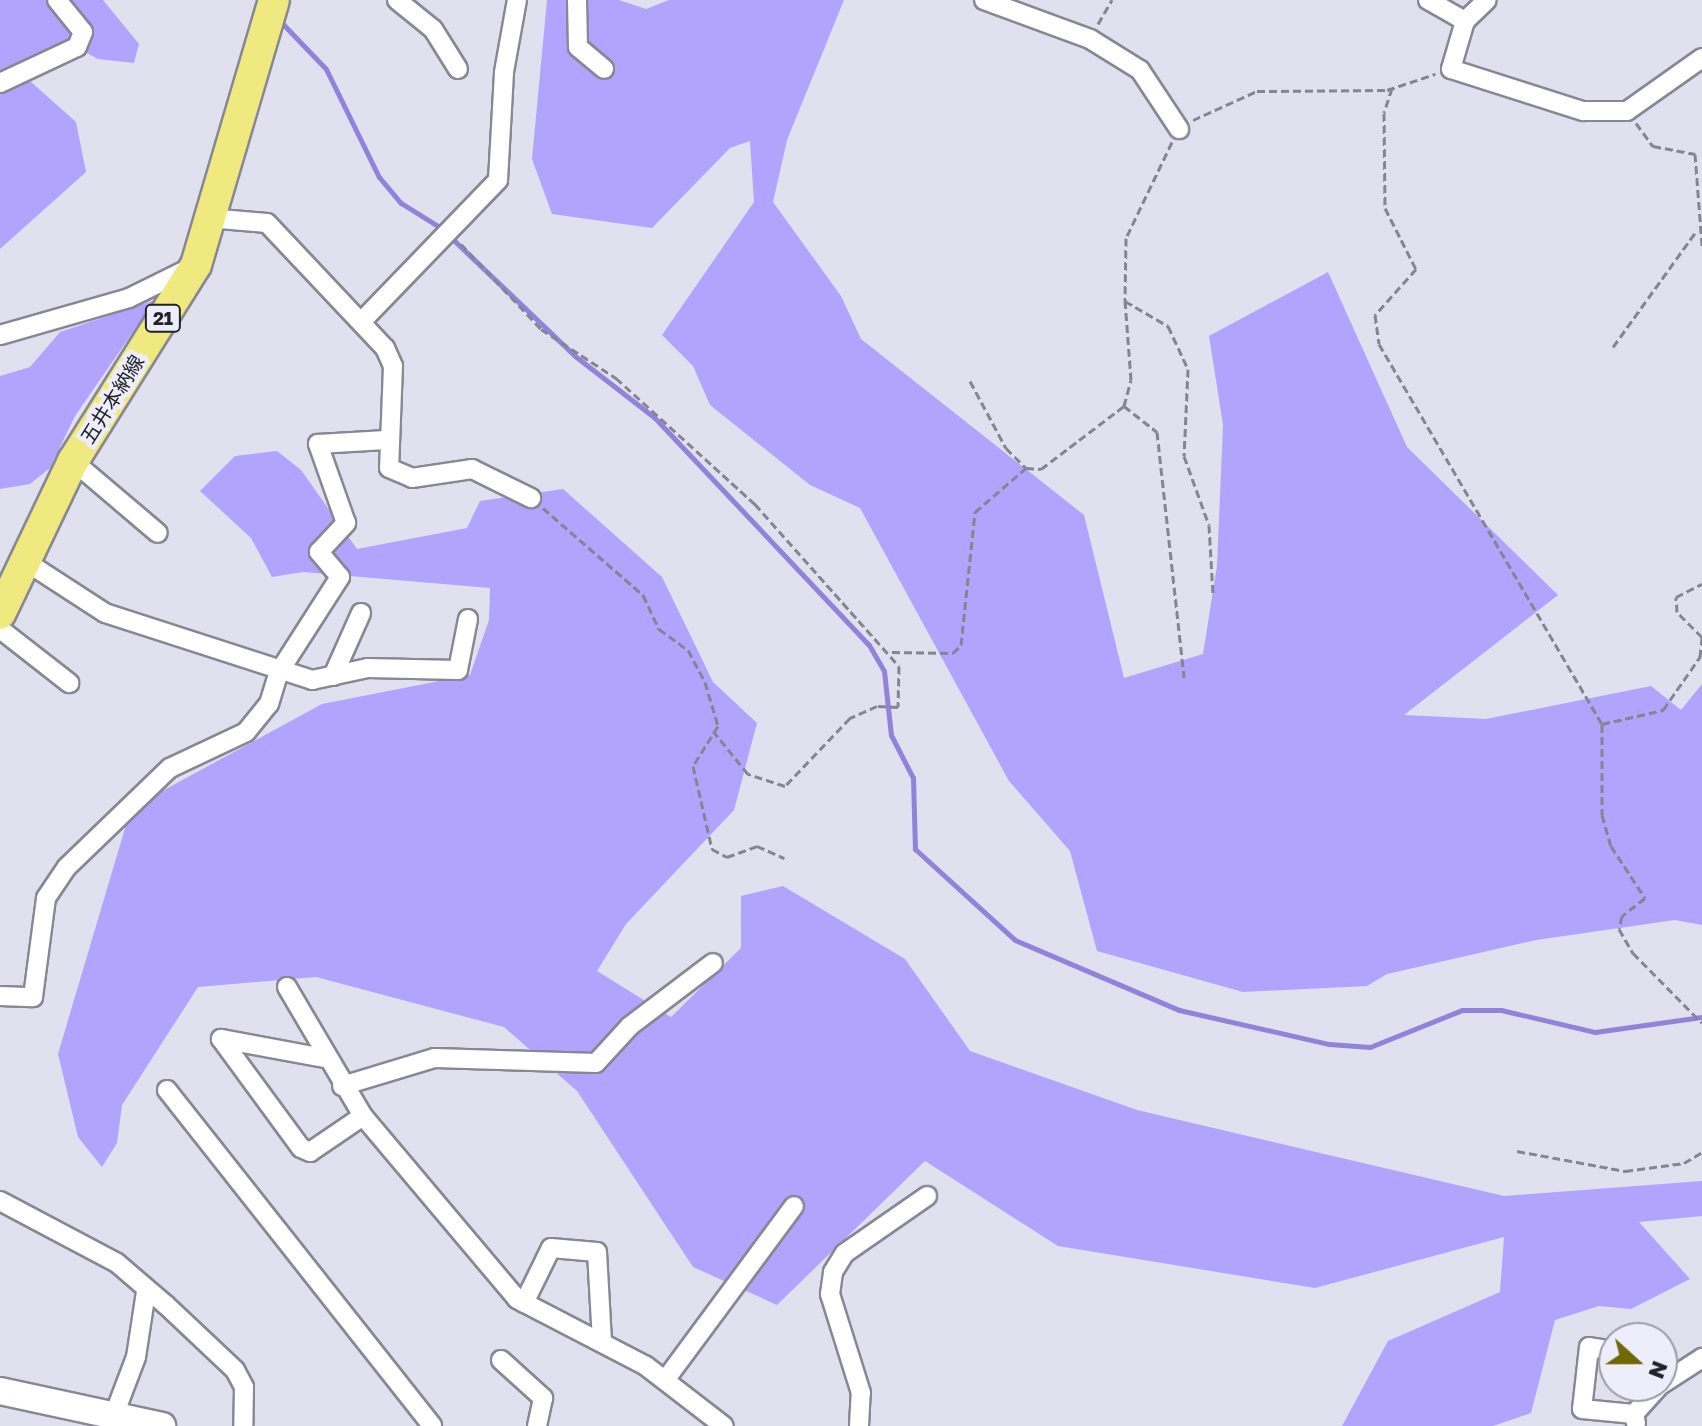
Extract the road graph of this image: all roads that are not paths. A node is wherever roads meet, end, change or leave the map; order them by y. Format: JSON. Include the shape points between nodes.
{"nodes":[{"id":1,"x":57,"y":0,"type":"edge"},
{"id":2,"x":274,"y":0,"type":"edge"},
{"id":3,"x":397,"y":0,"type":"edge"},
{"id":4,"x":517,"y":0,"type":"edge"},
{"id":5,"x":577,"y":0,"type":"edge"},
{"id":6,"x":984,"y":0,"type":"edge"},
{"id":7,"x":1428,"y":0,"type":"edge"},
{"id":8,"x":1487,"y":0,"type":"edge"},
{"id":9,"x":1465,"y":21,"type":"junction"},
{"id":10,"x":1702,"y":58,"type":"edge"},
{"id":11,"x":458,"y":69,"type":"dead end"},
{"id":12,"x":604,"y":69,"type":"dead end"},
{"id":13,"x":0,"y":83,"type":"edge"},
{"id":14,"x":1179,"y":129,"type":"road end"},
{"id":15,"x":208,"y":218,"type":"junction"},
{"id":16,"x":196,"y":265,"type":"junction"},
{"id":17,"x":362,"y":321,"type":"junction"},
{"id":18,"x":0,"y":335,"type":"edge"},
{"id":19,"x":386,"y":440,"type":"junction"},
{"id":20,"x":73,"y":461,"type":"junction"},
{"id":21,"x":531,"y":498,"type":"road end"},
{"id":22,"x":158,"y":533,"type":"dead end"},
{"id":23,"x":25,"y":561,"type":"junction"},
{"id":24,"x":361,"y":613,"type":"dead end"},
{"id":25,"x":0,"y":614,"type":"edge"},
{"id":26,"x":468,"y":619,"type":"dead end"},
{"id":27,"x":0,"y":629,"type":"edge"},
{"id":28,"x":279,"y":672,"type":"junction"},
{"id":29,"x":333,"y":676,"type":"junction"},
{"id":30,"x":69,"y":683,"type":"dead end"},
{"id":31,"x":713,"y":963,"type":"dead end"},
{"id":32,"x":287,"y":987,"type":"dead end"},
{"id":33,"x":0,"y":996,"type":"edge"},
{"id":34,"x":324,"y":1058,"type":"junction"},
{"id":35,"x":342,"y":1086,"type":"junction"},
{"id":36,"x":167,"y":1090,"type":"dead end"},
{"id":37,"x":363,"y":1116,"type":"junction"},
{"id":38,"x":927,"y":1196,"type":"dead end"},
{"id":39,"x":0,"y":1201,"type":"edge"},
{"id":40,"x":794,"y":1206,"type":"dead end"},
{"id":41,"x":146,"y":1292,"type":"junction"},
{"id":42,"x":524,"y":1303,"type":"junction"},
{"id":43,"x":602,"y":1341,"type":"junction"},
{"id":44,"x":1598,"y":1348,"type":"edge"},
{"id":45,"x":1702,"y":1358,"type":"edge"},
{"id":46,"x":501,"y":1360,"type":"dead end"},
{"id":47,"x":1678,"y":1373,"type":"edge"},
{"id":48,"x":666,"y":1379,"type":"junction"},
{"id":49,"x":0,"y":1391,"type":"edge"},
{"id":50,"x":1647,"y":1402,"type":"edge"},
{"id":51,"x":114,"y":1415,"type":"junction"},
{"id":52,"x":1636,"y":1420,"type":"edge"},
{"id":53,"x":162,"y":1426,"type":"edge"},
{"id":54,"x":243,"y":1426,"type":"edge"},
{"id":55,"x":432,"y":1426,"type":"edge"},
{"id":56,"x":537,"y":1426,"type":"edge"},
{"id":57,"x":724,"y":1426,"type":"edge"},
{"id":58,"x":859,"y":1426,"type":"edge"}],
"edges":[{"from":1,"to":13,"type":"street","via":[[83,32],[77,47]]},
{"from":2,"to":15,"type":"main road","name":"五井本納線","number":"21"},
{"from":3,"to":11,"type":"street","via":[[433,29]]},
{"from":4,"to":17,"type":"street","via":[[504,72],[498,180]]},
{"from":5,"to":12,"type":"street","via":[[578,47]]},
{"from":6,"to":14,"type":"street","via":[[1090,39],[1140,70]]},
{"from":7,"to":9,"type":"street"},
{"from":8,"to":9,"type":"street"},
{"from":9,"to":10,"type":"street","via":[[1451,69],[1555,105],[1627,111]]},
{"from":15,"to":16,"type":"main road","name":"五井本納線","number":"21"},
{"from":15,"to":17,"type":"street","via":[[267,223]]},
{"from":16,"to":18,"type":"street","via":[[129,298]]},
{"from":16,"to":20,"type":"main road","name":"五井本納線","number":"21"},
{"from":17,"to":19,"type":"street","via":[[393,366]]},
{"from":19,"to":21,"type":"street","via":[[395,474],[472,469]]},
{"from":19,"to":28,"type":"street","via":[[318,444],[346,523],[319,552],[340,577]]},
{"from":20,"to":22,"type":"street"},
{"from":20,"to":23,"type":"main road","name":"五井本納線","number":"21"},
{"from":23,"to":25,"type":"main road","name":"五井本納線","number":"21"},
{"from":23,"to":28,"type":"street","via":[[105,613]]},
{"from":24,"to":29,"type":"street"},
{"from":26,"to":29,"type":"street","via":[[458,670],[368,668]]},
{"from":27,"to":30,"type":"street"},
{"from":28,"to":29,"type":"street","via":[[312,680]]},
{"from":28,"to":33,"type":"street","via":[[269,704],[246,732],[170,768],[67,867],[46,898],[33,997]]},
{"from":31,"to":35,"type":"street","via":[[630,1026],[596,1063],[435,1058]]},
{"from":32,"to":34,"type":"street"},
{"from":34,"to":35,"type":"street"},
{"from":34,"to":37,"type":"street","via":[[221,1039],[301,1148],[310,1152]]},
{"from":35,"to":37,"type":"street"},
{"from":36,"to":55,"type":"street"},
{"from":37,"to":42,"type":"street"},
{"from":38,"to":58,"type":"street","via":[[845,1253],[833,1272],[830,1294],[861,1393]]},
{"from":39,"to":41,"type":"street","via":[[117,1263]]},
{"from":40,"to":48,"type":"street"},
{"from":41,"to":51,"type":"street","via":[[136,1357]]},
{"from":41,"to":54,"type":"street","via":[[235,1370],[244,1387]]},
{"from":42,"to":43,"type":"street"},
{"from":42,"to":43,"type":"street","via":[[551,1248],[597,1252]]},
{"from":43,"to":48,"type":"street"},
{"from":44,"to":52,"type":"street","via":[[1589,1347],[1582,1409]]},
{"from":45,"to":47,"type":"street"},
{"from":46,"to":56,"type":"street","via":[[543,1398]]},
{"from":48,"to":57,"type":"street"},
{"from":49,"to":51,"type":"street"},
{"from":50,"to":52,"type":"street"},
{"from":51,"to":53,"type":"street"}]}
